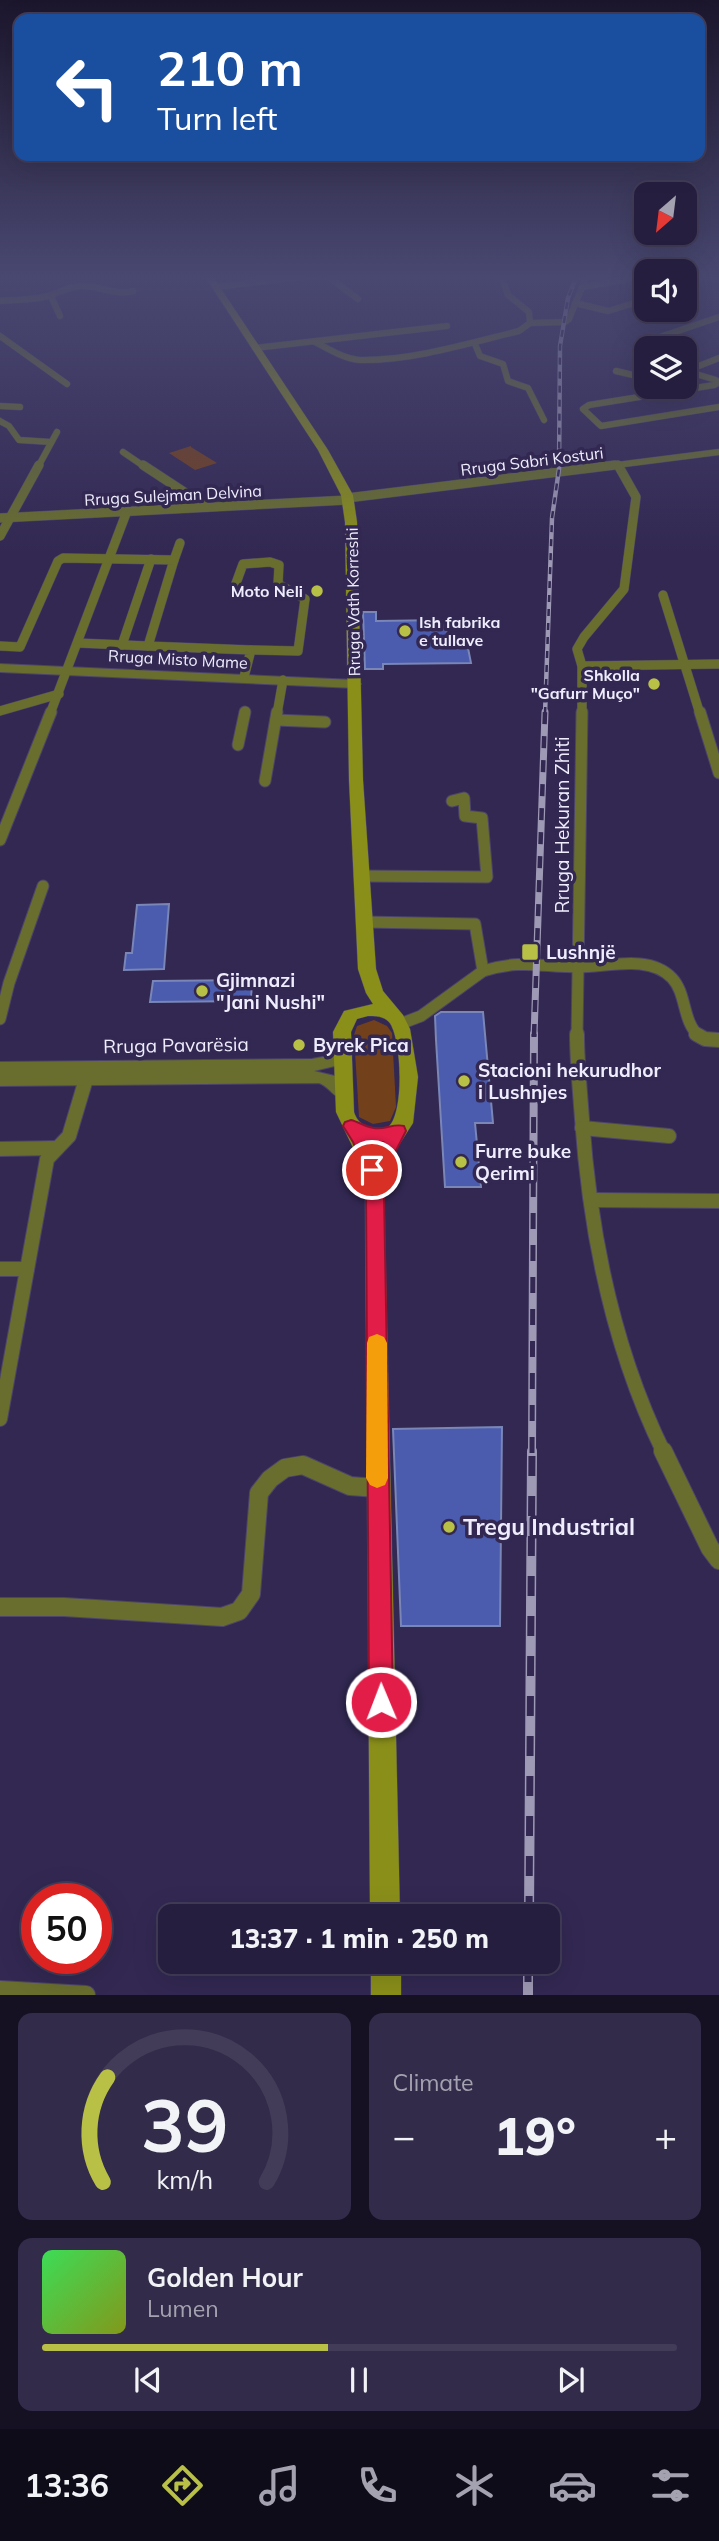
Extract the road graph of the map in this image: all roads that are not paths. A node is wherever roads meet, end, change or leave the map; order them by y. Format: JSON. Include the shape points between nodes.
{"nodes":[{"id":1,"x":45,"y":368,"type":"edge"},
{"id":2,"x":268,"y":368,"type":"edge"},
{"id":3,"x":504,"y":368,"type":"edge"},
{"id":4,"x":617,"y":371,"type":"dead end"},
{"id":5,"x":634,"y":375,"type":"edge"},
{"id":6,"x":697,"y":375,"type":"edge"},
{"id":7,"x":67,"y":384,"type":"dead end"},
{"id":8,"x":697,"y":388,"type":"edge"},
{"id":9,"x":697,"y":395,"type":"edge"},
{"id":10,"x":634,"y":398,"type":"edge"},
{"id":11,"x":0,"y":406,"type":"edge"},
{"id":12,"x":20,"y":407,"type":"dead end"},
{"id":13,"x":718,"y":408,"type":"edge"},
{"id":14,"x":544,"y":420,"type":"dead end"},
{"id":15,"x":0,"y":421,"type":"edge"},
{"id":16,"x":57,"y":432,"type":"dead end"},
{"id":17,"x":51,"y":442,"type":"junction"},
{"id":18,"x":123,"y":452,"type":"dead end"},
{"id":19,"x":719,"y":452,"type":"edge"},
{"id":20,"x":618,"y":465,"type":"junction"},
{"id":21,"x":207,"y":508,"type":"junction"},
{"id":22,"x":349,"y":508,"type":"junction"},
{"id":23,"x":127,"y":511,"type":"junction"},
{"id":24,"x":0,"y":518,"type":"edge"},
{"id":25,"x":10,"y":518,"type":"junction"},
{"id":26,"x":0,"y":536,"type":"edge"},
{"id":27,"x":180,"y":543,"type":"dead end"},
{"id":28,"x":110,"y":558,"type":"junction"},
{"id":29,"x":151,"y":559,"type":"junction"},
{"id":30,"x":174,"y":559,"type":"junction"},
{"id":31,"x":143,"y":583,"type":"junction"},
{"id":32,"x":166,"y":584,"type":"junction"},
{"id":33,"x":235,"y":586,"type":"dead end"},
{"id":34,"x":663,"y":595,"type":"dead end"},
{"id":35,"x":78,"y":643,"type":"junction"},
{"id":36,"x":122,"y":645,"type":"junction"},
{"id":37,"x":0,"y":646,"type":"edge"},
{"id":38,"x":148,"y":646,"type":"junction"},
{"id":39,"x":251,"y":650,"type":"junction"},
{"id":40,"x":687,"y":664,"type":"junction"},
{"id":41,"x":719,"y":664,"type":"edge"},
{"id":42,"x":582,"y":666,"type":"junction"},
{"id":43,"x":0,"y":668,"type":"edge"},
{"id":44,"x":68,"y":670,"type":"junction"},
{"id":45,"x":244,"y":677,"type":"junction"},
{"id":46,"x":283,"y":680,"type":"junction"},
{"id":47,"x":355,"y":684,"type":"junction"},
{"id":48,"x":59,"y":694,"type":"junction"},
{"id":49,"x":0,"y":711,"type":"edge"},
{"id":50,"x":245,"y":712,"type":"dead end"},
{"id":51,"x":276,"y":720,"type":"junction"},
{"id":52,"x":325,"y":722,"type":"dead end"},
{"id":53,"x":238,"y":745,"type":"dead end"},
{"id":54,"x":719,"y":773,"type":"edge"},
{"id":55,"x":265,"y":781,"type":"dead end"},
{"id":56,"x":452,"y":801,"type":"dead end"},
{"id":57,"x":0,"y":840,"type":"edge"},
{"id":58,"x":360,"y":876,"type":"junction"},
{"id":59,"x":43,"y":886,"type":"dead end"},
{"id":60,"x":363,"y":922,"type":"junction"},
{"id":61,"x":580,"y":967,"type":"junction"},
{"id":62,"x":367,"y":969,"type":"junction"},
{"id":63,"x":483,"y":971,"type":"junction"},
{"id":64,"x":4,"y":983,"type":"edge"},
{"id":65,"x":349,"y":1017,"type":"junction"},
{"id":66,"x":0,"y":1019,"type":"edge"},
{"id":67,"x":395,"y":1019,"type":"junction"},
{"id":68,"x":719,"y":1040,"type":"edge"},
{"id":69,"x":343,"y":1045,"type":"junction"},
{"id":70,"x":0,"y":1068,"type":"edge"},
{"id":71,"x":86,"y":1079,"type":"junction"},
{"id":72,"x":0,"y":1080,"type":"edge"},
{"id":73,"x":343,"y":1093,"type":"junction"},
{"id":74,"x":351,"y":1126,"type":"junction"},
{"id":75,"x":582,"y":1128,"type":"junction"},
{"id":76,"x":398,"y":1131,"type":"junction"},
{"id":77,"x":669,"y":1136,"type":"dead end"},
{"id":78,"x":57,"y":1148,"type":"junction"},
{"id":79,"x":0,"y":1149,"type":"edge"},
{"id":80,"x":375,"y":1193,"type":"junction"},
{"id":81,"x":591,"y":1200,"type":"junction"},
{"id":82,"x":719,"y":1201,"type":"edge"},
{"id":83,"x":0,"y":1269,"type":"edge"},
{"id":84,"x":27,"y":1269,"type":"junction"},
{"id":85,"x":0,"y":1419,"type":"edge"},
{"id":86,"x":377,"y":1488,"type":"junction"},
{"id":87,"x":719,"y":1560,"type":"edge"},
{"id":88,"x":0,"y":1606,"type":"edge"},
{"id":89,"x":385,"y":1904,"type":"edge"},
{"id":90,"x":386,"y":1974,"type":"edge"},
{"id":91,"x":0,"y":1990,"type":"edge"},
{"id":92,"x":86,"y":1995,"type":"edge"},
{"id":93,"x":386,"y":1995,"type":"edge"}],
"edges":[{"from":1,"to":7,"type":"street"},
{"from":2,"to":22,"type":"main road","name":"Rruga Vath Korreshi","via":[[323,450]]},
{"from":3,"to":14,"type":"street","via":[[508,381],[528,388]]},
{"from":4,"to":5,"type":"street"},
{"from":6,"to":8,"type":"street","via":[[718,383]]},
{"from":9,"to":13,"type":"street"},
{"from":10,"to":13,"type":"street","via":[[583,409],[601,426]]},
{"from":11,"to":12,"type":"street"},
{"from":15,"to":17,"type":"street","via":[[19,440]]},
{"from":16,"to":17,"type":"street"},
{"from":17,"to":25,"type":"street"},
{"from":18,"to":21,"type":"street"},
{"from":19,"to":20,"type":"street","name":"Rruga Sabri Kosturi"},
{"from":20,"to":22,"type":"street","name":"Rruga Sabri Kosturi"},
{"from":20,"to":42,"type":"street","name":"Rruga Hekuran Zhiti","via":[[635,497],[624,589],[581,641],[577,649]]},
{"from":21,"to":22,"type":"street","name":"Rruga Sulejman Delvina"},
{"from":21,"to":23,"type":"street","name":"Rruga Sulejman Delvina"},
{"from":22,"to":47,"type":"main road","name":"Rruga Vath Korreshi"},
{"from":23,"to":25,"type":"street","name":"Rruga Sulejman Delvina"},
{"from":23,"to":28,"type":"street"},
{"from":24,"to":25,"type":"street","name":"Rruga Sulejman Delvina"},
{"from":25,"to":26,"type":"street"},
{"from":27,"to":30,"type":"street"},
{"from":28,"to":29,"type":"street"},
{"from":28,"to":35,"type":"street"},
{"from":28,"to":37,"type":"street","via":[[58,561],[20,647]]},
{"from":29,"to":30,"type":"street"},
{"from":29,"to":31,"type":"street"},
{"from":30,"to":32,"type":"street"},
{"from":31,"to":32,"type":"street"},
{"from":31,"to":36,"type":"street"},
{"from":32,"to":38,"type":"street"},
{"from":33,"to":39,"type":"street","via":[[243,564],[270,562],[279,565],[278,584],[305,600],[298,651]]},
{"from":34,"to":40,"type":"street"},
{"from":35,"to":36,"type":"street"},
{"from":35,"to":44,"type":"street"},
{"from":36,"to":38,"type":"street"},
{"from":38,"to":39,"type":"street"},
{"from":39,"to":45,"type":"street"},
{"from":40,"to":41,"type":"street"},
{"from":40,"to":42,"type":"street"},
{"from":40,"to":54,"type":"street"},
{"from":42,"to":61,"type":"street","name":"Rruga Hekuran Zhiti"},
{"from":43,"to":44,"type":"street","name":"Rruga Misto Mame"},
{"from":44,"to":45,"type":"street","name":"Rruga Misto Mame"},
{"from":44,"to":48,"type":"street"},
{"from":45,"to":46,"type":"street","name":"Rruga Misto Mame"},
{"from":46,"to":47,"type":"street","name":"Rruga Misto Mame"},
{"from":46,"to":51,"type":"street"},
{"from":47,"to":58,"type":"main road","name":"Rruga Vath Korreshi"},
{"from":48,"to":49,"type":"street"},
{"from":48,"to":57,"type":"street"},
{"from":50,"to":53,"type":"street"},
{"from":51,"to":52,"type":"street"},
{"from":51,"to":55,"type":"street"},
{"from":56,"to":58,"type":"street","via":[[464,799],[465,816],[482,818],[486,877]]},
{"from":58,"to":60,"type":"main road","name":"Rruga Vath Korreshi"},
{"from":59,"to":64,"type":"street"},
{"from":60,"to":62,"type":"main road","name":"Rruga Vath Korreshi"},
{"from":60,"to":63,"type":"street","via":[[475,924]]},
{"from":61,"to":63,"type":"street","via":[[513,963]]},
{"from":61,"to":68,"type":"street","via":[[625,964],[665,972],[680,985],[688,1027],[696,1036]]},
{"from":61,"to":75,"type":"street","name":"Rruga Hekuran Zhiti","via":[[577,1052]]},
{"from":62,"to":65,"type":"main road","name":"Rruga Vath Korreshi","via":[[362,998]]},
{"from":62,"to":67,"type":"main road","name":"Rruga Vath Korreshi","via":[[374,993]]},
{"from":63,"to":67,"type":"street","via":[[421,1016]]},
{"from":64,"to":66,"type":"street"},
{"from":65,"to":67,"type":"main road","via":[[368,1010]]},
{"from":65,"to":69,"type":"main road","name":"Rruga Vath Korreshi","via":[[343,1027]]},
{"from":67,"to":76,"type":"main road","via":[[406,1058],[408,1108]]},
{"from":69,"to":70,"type":"street","name":"Rruga Pavarësia","via":[[335,1059],[312,1065]]},
{"from":69,"to":73,"type":"main road","name":"Rruga Vath Korreshi"},
{"from":71,"to":72,"type":"street","name":"Rruga Pavarësia"},
{"from":71,"to":73,"type":"street","name":"Rruga Pavarësia","via":[[320,1077],[335,1082]]},
{"from":71,"to":78,"type":"street","via":[[69,1136]]},
{"from":73,"to":74,"type":"main road","name":"Rruga Vath Korreshi","via":[[345,1117]]},
{"from":74,"to":76,"type":"main road","via":[[371,1135]]},
{"from":74,"to":80,"type":"main road","via":[[367,1156]]},
{"from":75,"to":77,"type":"street"},
{"from":75,"to":81,"type":"street","name":"Rruga Hekuran Zhiti"},
{"from":76,"to":80,"type":"main road","via":[[381,1162]]},
{"from":78,"to":79,"type":"street"},
{"from":78,"to":84,"type":"street","via":[[47,1159]]},
{"from":80,"to":86,"type":"main road"},
{"from":81,"to":82,"type":"street"},
{"from":81,"to":87,"type":"street","name":"Rruga Hekuran Zhiti","via":[[623,1355],[661,1447]]},
{"from":83,"to":84,"type":"street"},
{"from":84,"to":85,"type":"street"},
{"from":86,"to":88,"type":"street","via":[[350,1486],[303,1465],[285,1468],[270,1479],[259,1493],[251,1594],[239,1611],[222,1617]]},
{"from":86,"to":89,"type":"main road"},
{"from":90,"to":93,"type":"main road"},
{"from":91,"to":92,"type":"street"}]}
